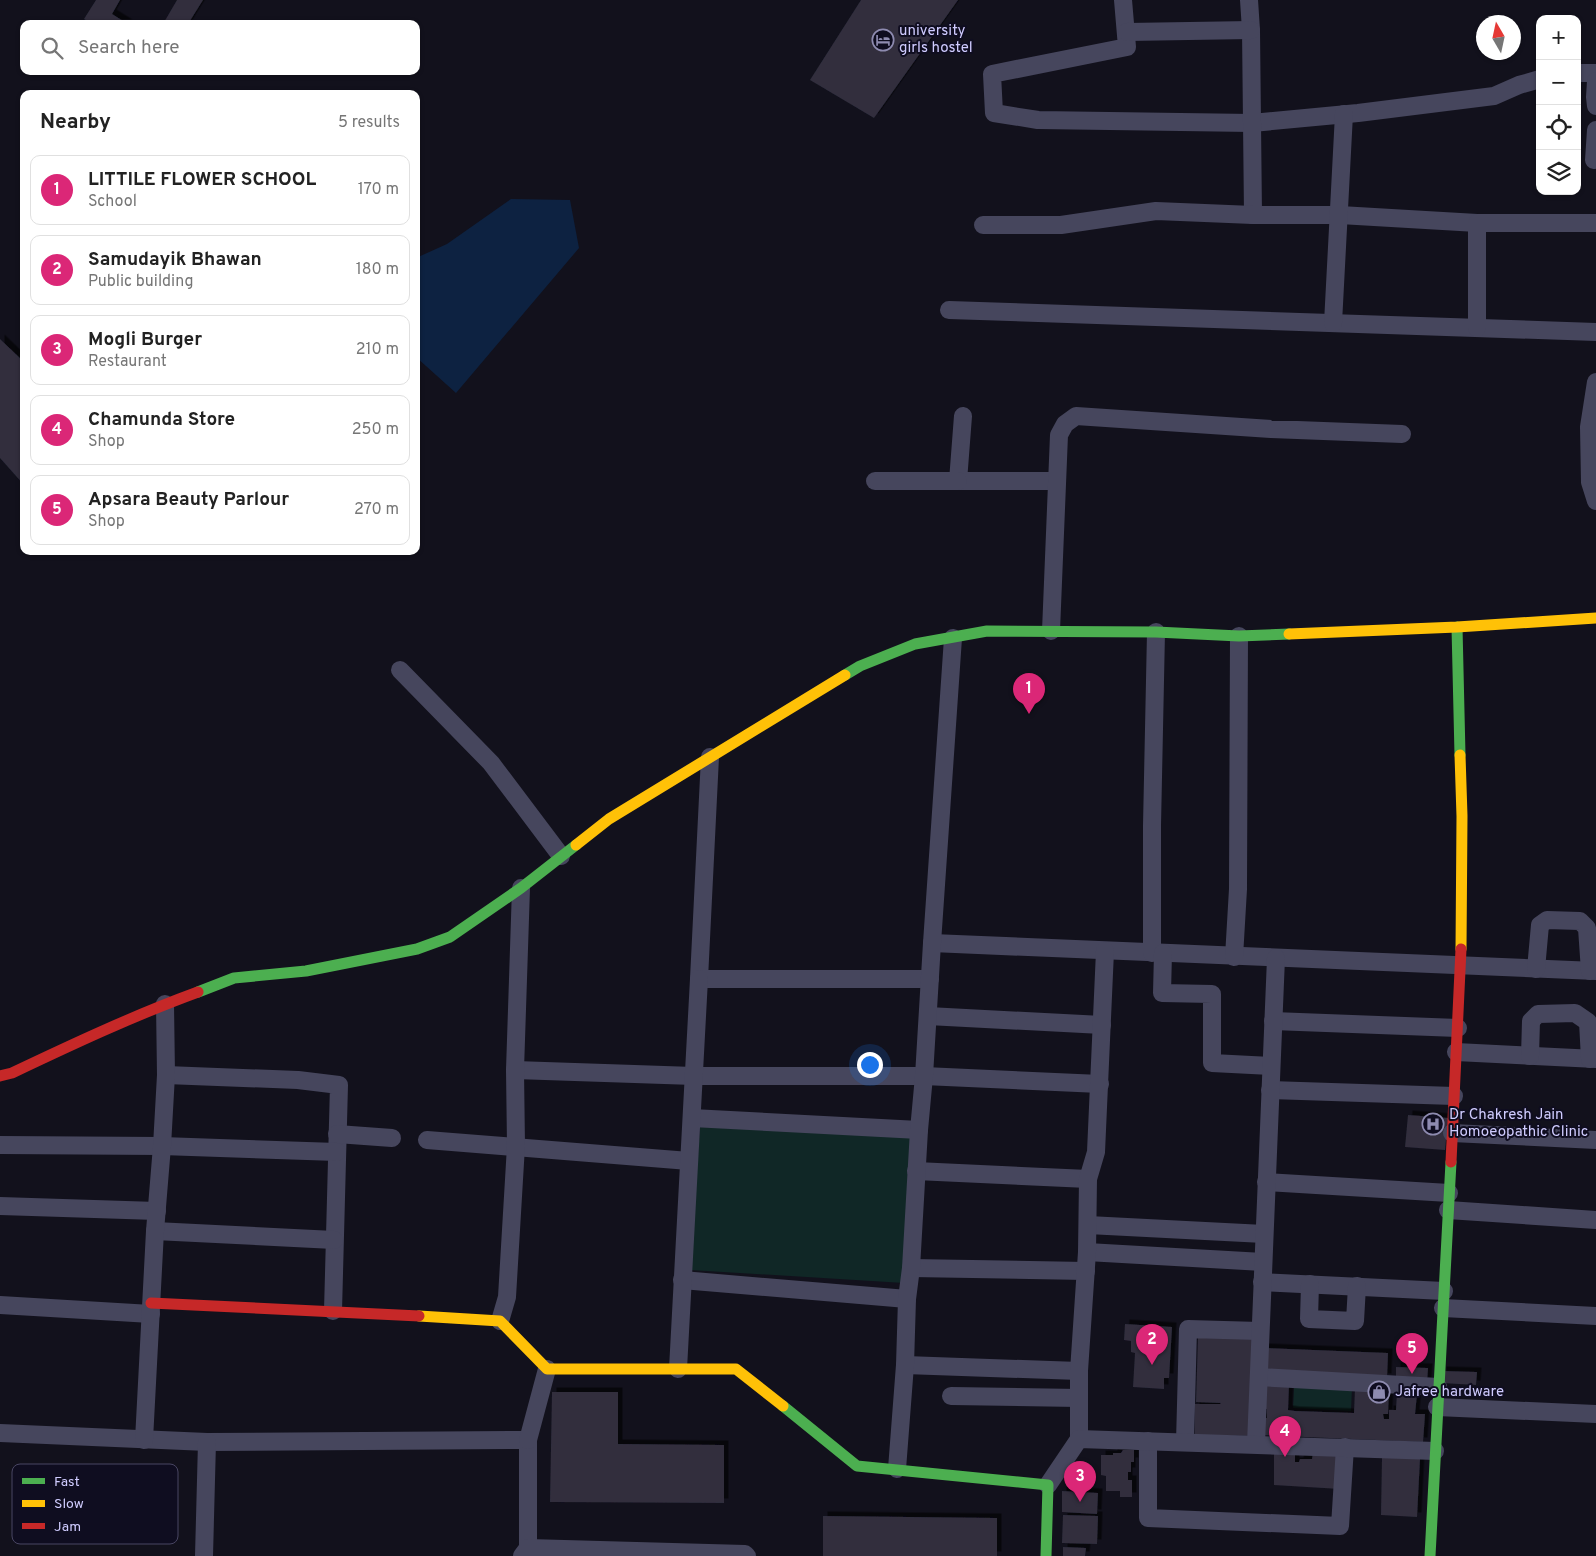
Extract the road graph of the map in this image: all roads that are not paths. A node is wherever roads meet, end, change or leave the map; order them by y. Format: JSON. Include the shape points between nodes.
{"nodes":[{"id":1,"x":1123,"y":0,"type":"edge"},
{"id":2,"x":1249,"y":0,"type":"edge"},
{"id":3,"x":1251,"y":30,"type":"junction"},
{"id":4,"x":1127,"y":32,"type":"junction"},
{"id":5,"x":1581,"y":73,"type":"edge"},
{"id":6,"x":1596,"y":73,"type":"edge"},
{"id":7,"x":1536,"y":80,"type":"edge"},
{"id":8,"x":1596,"y":81,"type":"edge"},
{"id":9,"x":1596,"y":106,"type":"edge"},
{"id":10,"x":1344,"y":114,"type":"junction"},
{"id":11,"x":1252,"y":122,"type":"junction"},
{"id":12,"x":1596,"y":130,"type":"edge"},
{"id":13,"x":1594,"y":160,"type":"dead end"},
{"id":14,"x":1253,"y":215,"type":"junction"},
{"id":15,"x":1340,"y":215,"type":"junction"},
{"id":16,"x":1477,"y":223,"type":"junction"},
{"id":17,"x":1596,"y":223,"type":"edge"},
{"id":18,"x":983,"y":225,"type":"dead end"},
{"id":19,"x":949,"y":310,"type":"dead end"},
{"id":20,"x":1333,"y":323,"type":"junction"},
{"id":21,"x":1477,"y":328,"type":"junction"},
{"id":22,"x":1596,"y":332,"type":"edge"},
{"id":23,"x":1596,"y":382,"type":"edge"},
{"id":24,"x":963,"y":416,"type":"dead end"},
{"id":25,"x":1402,"y":434,"type":"dead end"},
{"id":26,"x":875,"y":481,"type":"dead end"},
{"id":27,"x":958,"y":481,"type":"junction"},
{"id":28,"x":1056,"y":481,"type":"junction"},
{"id":29,"x":1596,"y":500,"type":"edge"},
{"id":30,"x":1596,"y":618,"type":"edge"},
{"id":31,"x":1457,"y":627,"type":"junction"},
{"id":32,"x":1051,"y":631,"type":"junction"},
{"id":33,"x":1156,"y":632,"type":"junction"},
{"id":34,"x":1239,"y":636,"type":"junction"},
{"id":35,"x":953,"y":638,"type":"junction"},
{"id":36,"x":400,"y":670,"type":"dead end"},
{"id":37,"x":710,"y":757,"type":"junction"},
{"id":38,"x":561,"y":856,"type":"junction"},
{"id":39,"x":521,"y":888,"type":"junction"},
{"id":40,"x":932,"y":944,"type":"junction"},
{"id":41,"x":1105,"y":951,"type":"junction"},
{"id":42,"x":1158,"y":953,"type":"junction"},
{"id":43,"x":1234,"y":956,"type":"junction"},
{"id":44,"x":1276,"y":958,"type":"junction"},
{"id":45,"x":1461,"y":966,"type":"junction"},
{"id":46,"x":1536,"y":969,"type":"junction"},
{"id":47,"x":1593,"y":971,"type":"edge"},
{"id":48,"x":699,"y":979,"type":"junction"},
{"id":49,"x":930,"y":979,"type":"junction"},
{"id":50,"x":165,"y":1004,"type":"junction"},
{"id":51,"x":928,"y":1016,"type":"junction"},
{"id":52,"x":1273,"y":1021,"type":"junction"},
{"id":53,"x":1102,"y":1025,"type":"junction"},
{"id":54,"x":1458,"y":1028,"type":"junction"},
{"id":55,"x":1456,"y":1052,"type":"junction"},
{"id":56,"x":1530,"y":1056,"type":"junction"},
{"id":57,"x":1593,"y":1059,"type":"edge"},
{"id":58,"x":1271,"y":1066,"type":"junction"},
{"id":59,"x":515,"y":1070,"type":"junction"},
{"id":60,"x":166,"y":1075,"type":"junction"},
{"id":61,"x":0,"y":1076,"type":"edge"},
{"id":62,"x":694,"y":1076,"type":"junction"},
{"id":63,"x":924,"y":1076,"type":"junction"},
{"id":64,"x":1100,"y":1084,"type":"junction"},
{"id":65,"x":1270,"y":1090,"type":"junction"},
{"id":66,"x":1454,"y":1096,"type":"junction"},
{"id":67,"x":692,"y":1118,"type":"junction"},
{"id":68,"x":919,"y":1130,"type":"junction"},
{"id":69,"x":1452,"y":1133,"type":"junction"},
{"id":70,"x":337,"y":1134,"type":"junction"},
{"id":71,"x":392,"y":1138,"type":"dead end"},
{"id":72,"x":427,"y":1140,"type":"dead end"},
{"id":73,"x":1596,"y":1140,"type":"edge"},
{"id":74,"x":0,"y":1145,"type":"edge"},
{"id":75,"x":162,"y":1146,"type":"junction"},
{"id":76,"x":516,"y":1146,"type":"junction"},
{"id":77,"x":336,"y":1152,"type":"junction"},
{"id":78,"x":689,"y":1161,"type":"junction"},
{"id":79,"x":916,"y":1171,"type":"junction"},
{"id":80,"x":1088,"y":1179,"type":"junction"},
{"id":81,"x":1266,"y":1182,"type":"junction"},
{"id":82,"x":1449,"y":1202,"type":"junction"},
{"id":83,"x":0,"y":1206,"type":"edge"},
{"id":84,"x":157,"y":1211,"type":"junction"},
{"id":85,"x":1596,"y":1220,"type":"edge"},
{"id":86,"x":1088,"y":1225,"type":"junction"},
{"id":87,"x":155,"y":1231,"type":"junction"},
{"id":88,"x":1264,"y":1234,"type":"junction"},
{"id":89,"x":334,"y":1240,"type":"junction"},
{"id":90,"x":1087,"y":1252,"type":"junction"},
{"id":91,"x":1263,"y":1262,"type":"junction"},
{"id":92,"x":910,"y":1268,"type":"junction"},
{"id":93,"x":1086,"y":1271,"type":"junction"},
{"id":94,"x":682,"y":1280,"type":"junction"},
{"id":95,"x":1262,"y":1282,"type":"junction"},
{"id":96,"x":1310,"y":1284,"type":"junction"},
{"id":97,"x":1357,"y":1286,"type":"junction"},
{"id":98,"x":1443,"y":1299,"type":"junction"},
{"id":99,"x":907,"y":1300,"type":"junction"},
{"id":100,"x":0,"y":1305,"type":"edge"},
{"id":101,"x":151,"y":1309,"type":"junction"},
{"id":102,"x":333,"y":1311,"type":"junction"},
{"id":103,"x":1596,"y":1316,"type":"edge"},
{"id":104,"x":500,"y":1321,"type":"junction"},
{"id":105,"x":1260,"y":1331,"type":"junction"},
{"id":106,"x":905,"y":1365,"type":"junction"},
{"id":107,"x":547,"y":1369,"type":"junction"},
{"id":108,"x":678,"y":1369,"type":"junction"},
{"id":109,"x":1079,"y":1371,"type":"junction"},
{"id":110,"x":1259,"y":1377,"type":"junction"},
{"id":111,"x":1438,"y":1387,"type":"junction"},
{"id":112,"x":951,"y":1396,"type":"dead end"},
{"id":113,"x":1079,"y":1398,"type":"junction"},
{"id":114,"x":1438,"y":1407,"type":"junction"},
{"id":115,"x":1596,"y":1414,"type":"edge"},
{"id":116,"x":0,"y":1433,"type":"edge"},
{"id":117,"x":1079,"y":1439,"type":"junction"},
{"id":118,"x":144,"y":1440,"type":"junction"},
{"id":119,"x":528,"y":1440,"type":"junction"},
{"id":120,"x":1148,"y":1440,"type":"junction"},
{"id":121,"x":207,"y":1442,"type":"junction"},
{"id":122,"x":1184,"y":1442,"type":"junction"},
{"id":123,"x":1256,"y":1444,"type":"junction"},
{"id":124,"x":1345,"y":1448,"type":"junction"},
{"id":125,"x":1435,"y":1451,"type":"junction"},
{"id":126,"x":897,"y":1469,"type":"junction"},
{"id":127,"x":1048,"y":1485,"type":"junction"},
{"id":128,"x":525,"y":1552,"type":"edge"},
{"id":129,"x":672,"y":1554,"type":"edge"},
{"id":130,"x":204,"y":1556,"type":"edge"},
{"id":131,"x":747,"y":1556,"type":"edge"},
{"id":132,"x":1046,"y":1556,"type":"edge"},
{"id":133,"x":1430,"y":1556,"type":"edge"}],
"edges":[{"from":1,"to":4,"type":"street"},
{"from":2,"to":3,"type":"street"},
{"from":3,"to":4,"type":"street"},
{"from":3,"to":11,"type":"street"},
{"from":4,"to":11,"type":"street","via":[[1128,47],[992,74],[994,113],[1038,120]]},
{"from":5,"to":6,"type":"street"},
{"from":7,"to":10,"type":"street","via":[[1494,96]]},
{"from":8,"to":9,"type":"street"},
{"from":10,"to":11,"type":"street"},
{"from":10,"to":15,"type":"street"},
{"from":11,"to":14,"type":"street"},
{"from":12,"to":13,"type":"street"},
{"from":14,"to":15,"type":"street"},
{"from":14,"to":18,"type":"street","via":[[1156,212],[1061,225]]},
{"from":15,"to":16,"type":"street"},
{"from":15,"to":20,"type":"street"},
{"from":16,"to":17,"type":"street"},
{"from":16,"to":21,"type":"street"},
{"from":19,"to":20,"type":"street"},
{"from":20,"to":21,"type":"street"},
{"from":21,"to":22,"type":"street"},
{"from":23,"to":29,"type":"street","via":[[1589,428],[1590,482]]},
{"from":24,"to":27,"type":"street"},
{"from":25,"to":28,"type":"street","via":[[1076,416],[1065,424],[1059,435]]},
{"from":26,"to":27,"type":"street"},
{"from":27,"to":28,"type":"street"},
{"from":28,"to":32,"type":"street"},
{"from":30,"to":31,"type":"street"},
{"from":31,"to":34,"type":"street"},
{"from":31,"to":45,"type":"street","via":[[1462,816]]},
{"from":32,"to":33,"type":"street"},
{"from":32,"to":35,"type":"street","via":[[987,632]]},
{"from":33,"to":34,"type":"street"},
{"from":33,"to":42,"type":"street","via":[[1152,826]]},
{"from":34,"to":43,"type":"street","via":[[1238,888]]},
{"from":35,"to":37,"type":"street","via":[[915,644],[860,666]]},
{"from":35,"to":40,"type":"street"},
{"from":36,"to":38,"type":"street","via":[[491,763]]},
{"from":37,"to":38,"type":"street","via":[[609,819]]},
{"from":37,"to":48,"type":"street"},
{"from":38,"to":39,"type":"street"},
{"from":39,"to":50,"type":"street","via":[[450,937],[417,949],[306,971],[234,978]]},
{"from":39,"to":59,"type":"street"},
{"from":40,"to":41,"type":"street"},
{"from":40,"to":49,"type":"street"},
{"from":41,"to":42,"type":"street"},
{"from":41,"to":53,"type":"street"},
{"from":42,"to":43,"type":"street"},
{"from":42,"to":58,"type":"street","via":[[1162,993],[1212,994],[1212,1063]]},
{"from":43,"to":44,"type":"street"},
{"from":44,"to":45,"type":"street"},
{"from":44,"to":52,"type":"street"},
{"from":45,"to":46,"type":"street"},
{"from":45,"to":54,"type":"street"},
{"from":46,"to":47,"type":"street"},
{"from":46,"to":47,"type":"street","via":[[1540,925],[1554,920],[1580,921],[1587,928]]},
{"from":48,"to":49,"type":"street"},
{"from":48,"to":62,"type":"street"},
{"from":49,"to":51,"type":"street"},
{"from":50,"to":60,"type":"street"},
{"from":50,"to":61,"type":"street","via":[[12,1074]]},
{"from":51,"to":53,"type":"street"},
{"from":51,"to":63,"type":"street"},
{"from":52,"to":54,"type":"street"},
{"from":52,"to":58,"type":"street"},
{"from":53,"to":64,"type":"street"},
{"from":54,"to":55,"type":"street"},
{"from":55,"to":56,"type":"street"},
{"from":55,"to":66,"type":"street"},
{"from":56,"to":57,"type":"street"},
{"from":56,"to":57,"type":"street","via":[[1531,1021],[1538,1014],[1575,1013],[1588,1022]]},
{"from":58,"to":65,"type":"street"},
{"from":59,"to":62,"type":"street"},
{"from":59,"to":76,"type":"street"},
{"from":60,"to":70,"type":"street","via":[[298,1080],[339,1085]]},
{"from":60,"to":75,"type":"street"},
{"from":62,"to":63,"type":"street"},
{"from":62,"to":67,"type":"street"},
{"from":63,"to":64,"type":"street"},
{"from":63,"to":68,"type":"street"},
{"from":64,"to":80,"type":"street","via":[[1096,1152]]},
{"from":65,"to":66,"type":"street"},
{"from":65,"to":81,"type":"street"},
{"from":66,"to":69,"type":"street"},
{"from":67,"to":68,"type":"street"},
{"from":67,"to":78,"type":"street"},
{"from":68,"to":79,"type":"street"},
{"from":69,"to":73,"type":"street"},
{"from":69,"to":82,"type":"street"},
{"from":70,"to":71,"type":"street"},
{"from":70,"to":77,"type":"street"},
{"from":72,"to":76,"type":"street"},
{"from":74,"to":75,"type":"street"},
{"from":75,"to":77,"type":"street"},
{"from":75,"to":84,"type":"street"},
{"from":76,"to":78,"type":"street"},
{"from":76,"to":104,"type":"street","via":[[507,1296]]},
{"from":77,"to":89,"type":"street"},
{"from":78,"to":94,"type":"street"},
{"from":79,"to":80,"type":"street"},
{"from":79,"to":92,"type":"street"},
{"from":80,"to":86,"type":"street"},
{"from":81,"to":82,"type":"street"},
{"from":81,"to":88,"type":"street"},
{"from":82,"to":85,"type":"street"},
{"from":82,"to":98,"type":"street"},
{"from":83,"to":84,"type":"street"},
{"from":84,"to":87,"type":"street"},
{"from":86,"to":88,"type":"street"},
{"from":86,"to":90,"type":"street"},
{"from":87,"to":89,"type":"street"},
{"from":87,"to":101,"type":"street"},
{"from":88,"to":91,"type":"street"},
{"from":89,"to":102,"type":"street"},
{"from":90,"to":91,"type":"street"},
{"from":90,"to":93,"type":"street"},
{"from":91,"to":95,"type":"street"},
{"from":92,"to":93,"type":"street"},
{"from":92,"to":99,"type":"street"},
{"from":93,"to":109,"type":"street"},
{"from":94,"to":99,"type":"street"},
{"from":94,"to":108,"type":"street"},
{"from":95,"to":96,"type":"street"},
{"from":95,"to":105,"type":"street"},
{"from":96,"to":97,"type":"street"},
{"from":96,"to":97,"type":"street","via":[[1309,1319],[1355,1321]]},
{"from":97,"to":98,"type":"street"},
{"from":98,"to":103,"type":"street"},
{"from":98,"to":111,"type":"street"},
{"from":99,"to":106,"type":"street"},
{"from":100,"to":101,"type":"street"},
{"from":101,"to":102,"type":"street"},
{"from":101,"to":118,"type":"street"},
{"from":102,"to":104,"type":"street"},
{"from":104,"to":107,"type":"street"},
{"from":105,"to":110,"type":"street"},
{"from":105,"to":122,"type":"street","via":[[1188,1329]]},
{"from":106,"to":109,"type":"street"},
{"from":106,"to":126,"type":"street"},
{"from":107,"to":108,"type":"street"},
{"from":107,"to":119,"type":"street"},
{"from":108,"to":126,"type":"street","via":[[736,1369],[857,1466]]},
{"from":109,"to":113,"type":"street"},
{"from":110,"to":111,"type":"street"},
{"from":110,"to":123,"type":"street"},
{"from":111,"to":114,"type":"street"},
{"from":112,"to":113,"type":"street"},
{"from":113,"to":117,"type":"street"},
{"from":114,"to":115,"type":"street"},
{"from":114,"to":125,"type":"street"},
{"from":116,"to":118,"type":"street"},
{"from":117,"to":120,"type":"street"},
{"from":117,"to":127,"type":"street"},
{"from":118,"to":121,"type":"street"},
{"from":119,"to":121,"type":"street"},
{"from":119,"to":128,"type":"street"},
{"from":120,"to":122,"type":"street"},
{"from":120,"to":124,"type":"street","via":[[1148,1518],[1340,1526]]},
{"from":121,"to":130,"type":"street"},
{"from":122,"to":123,"type":"street"},
{"from":123,"to":124,"type":"street"},
{"from":124,"to":125,"type":"street"},
{"from":125,"to":133,"type":"street"},
{"from":126,"to":127,"type":"street"},
{"from":127,"to":132,"type":"street"},
{"from":128,"to":129,"type":"street"},
{"from":129,"to":131,"type":"street"}]}
